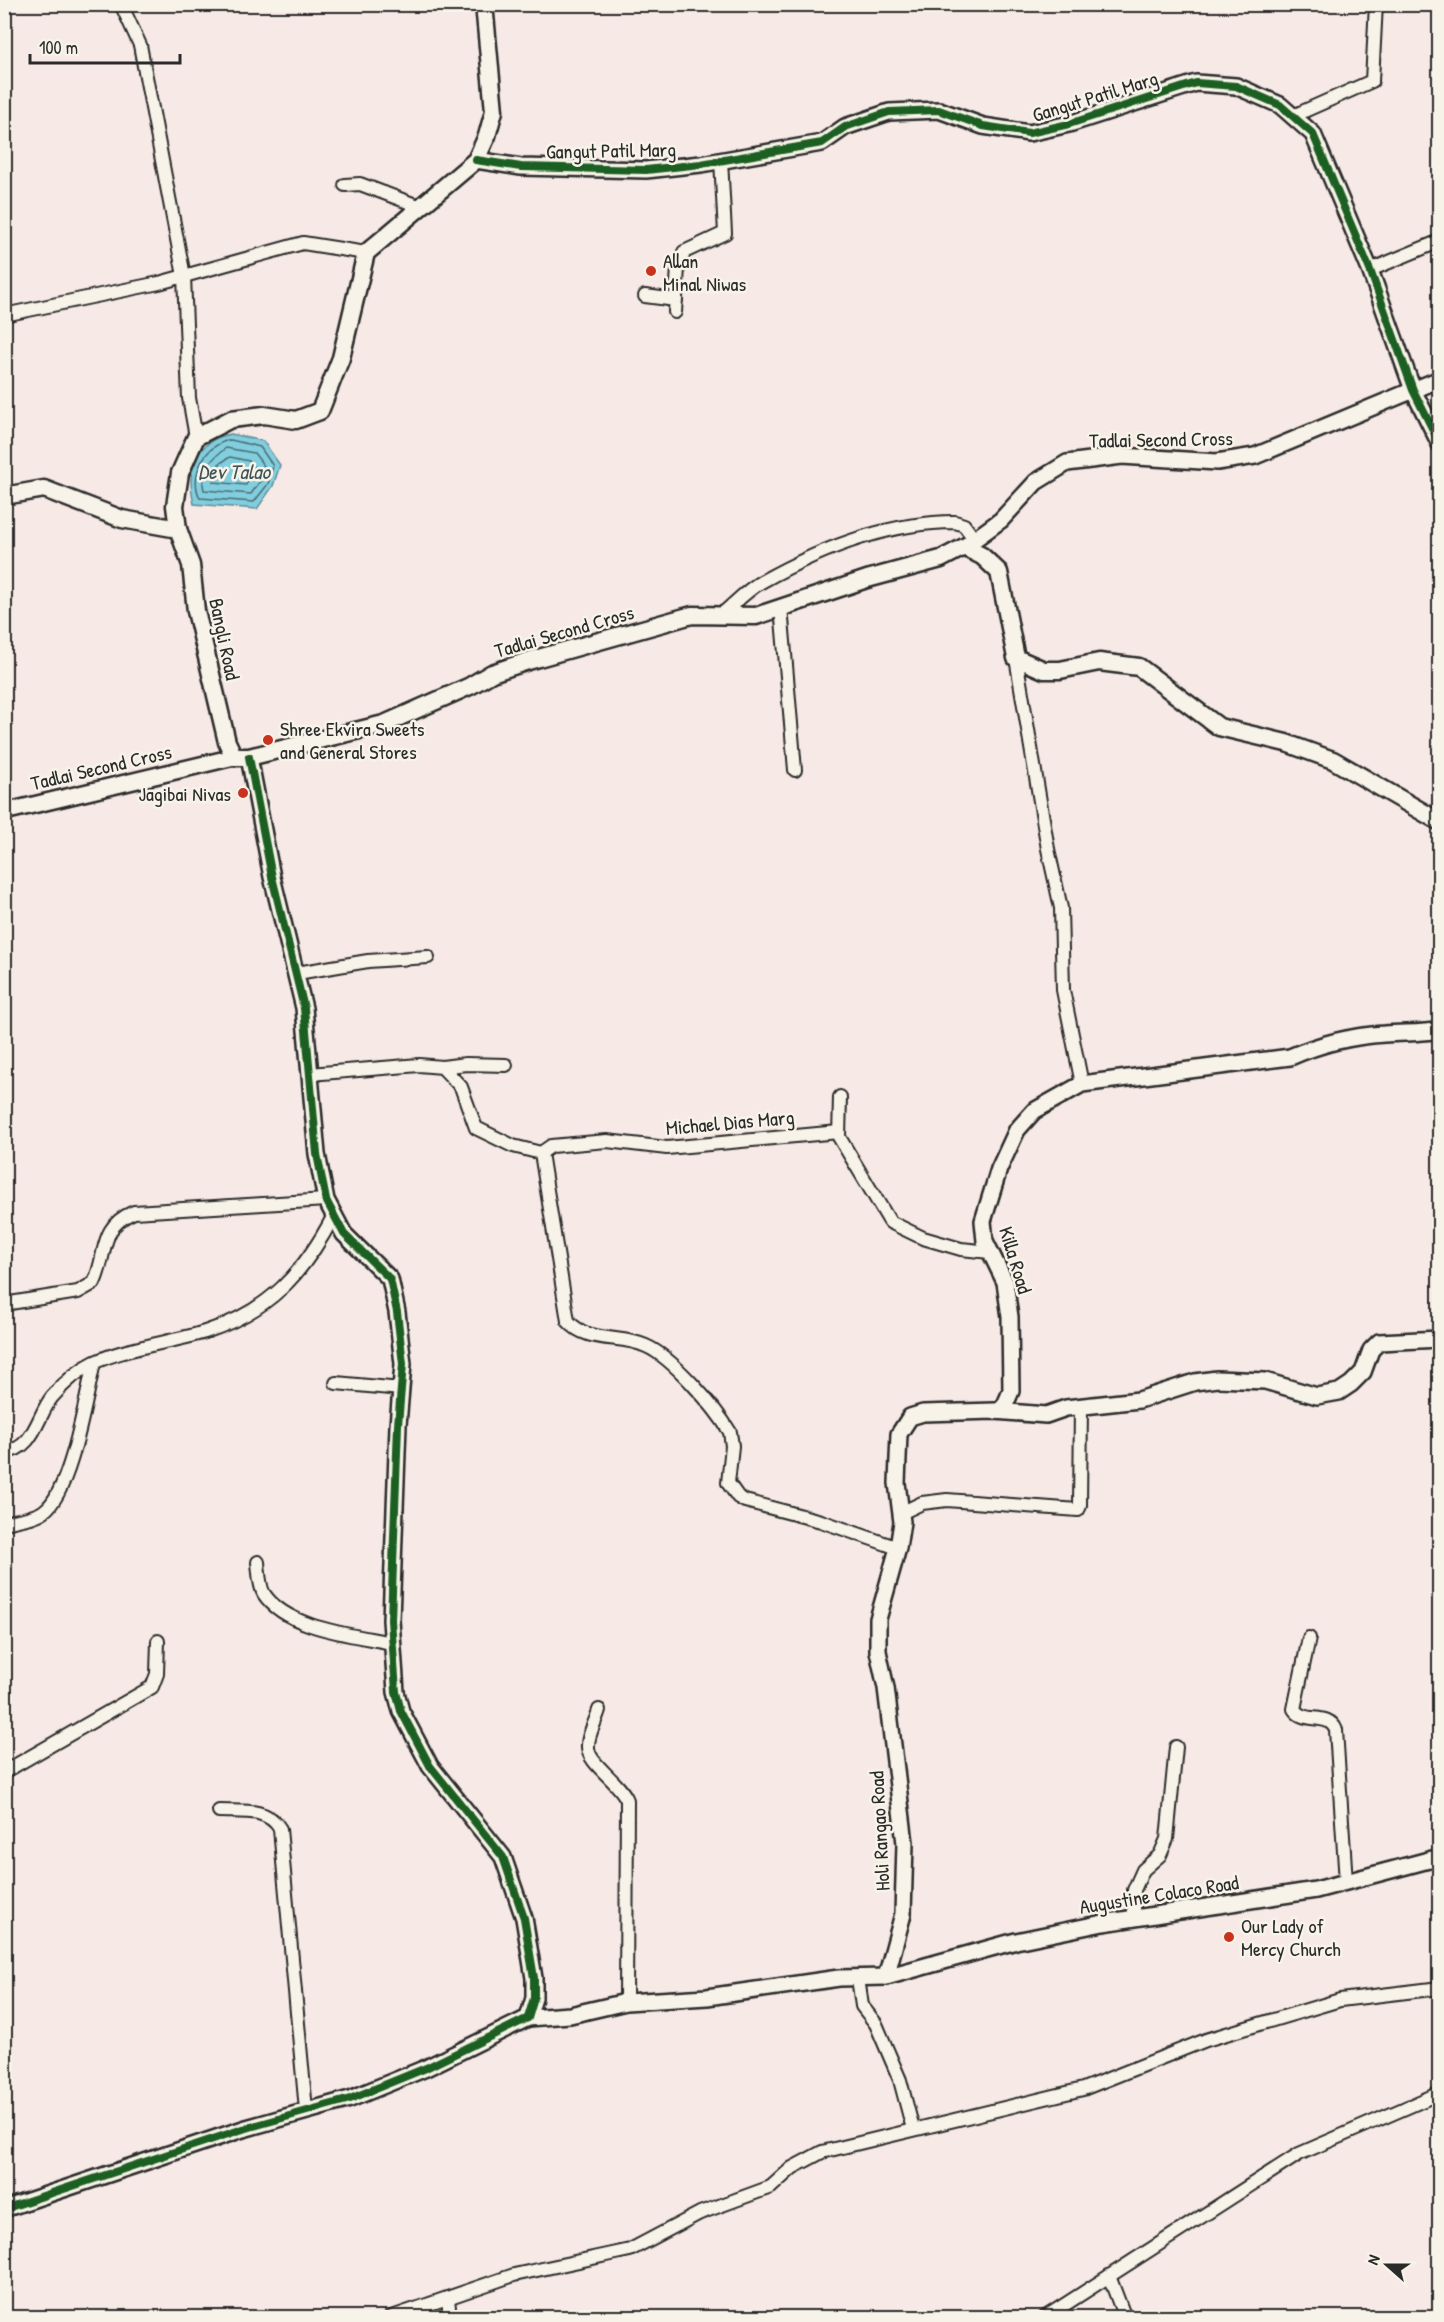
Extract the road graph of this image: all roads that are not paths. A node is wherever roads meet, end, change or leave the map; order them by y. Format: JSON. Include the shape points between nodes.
{"nodes":[{"id":1,"x":121,"y":4,"type":"edge"},
{"id":2,"x":484,"y":4,"type":"edge"},
{"id":3,"x":1376,"y":4,"type":"edge"},
{"id":4,"x":1293,"y":116,"type":"junction"},
{"id":5,"x":476,"y":160,"type":"junction"},
{"id":6,"x":721,"y":160,"type":"junction"},
{"id":7,"x":345,"y":185,"type":"dead end"},
{"id":8,"x":421,"y":207,"type":"junction"},
{"id":9,"x":1440,"y":242,"type":"edge"},
{"id":10,"x":366,"y":253,"type":"junction"},
{"id":11,"x":1370,"y":270,"type":"junction"},
{"id":12,"x":184,"y":276,"type":"junction"},
{"id":13,"x":645,"y":296,"type":"dead end"},
{"id":14,"x":4,"y":315,"type":"edge"},
{"id":15,"x":1440,"y":379,"type":"edge"},
{"id":16,"x":1413,"y":390,"type":"junction"},
{"id":17,"x":196,"y":437,"type":"junction"},
{"id":18,"x":1440,"y":444,"type":"edge"},
{"id":19,"x":4,"y":496,"type":"edge"},
{"id":20,"x":178,"y":528,"type":"junction"},
{"id":21,"x":969,"y":543,"type":"junction"},
{"id":22,"x":781,"y":607,"type":"junction"},
{"id":23,"x":722,"y":614,"type":"junction"},
{"id":24,"x":1016,"y":658,"type":"junction"},
{"id":25,"x":242,"y":757,"type":"junction"},
{"id":26,"x":795,"y":770,"type":"dead end"},
{"id":27,"x":4,"y":812,"type":"edge"},
{"id":28,"x":1440,"y":822,"type":"edge"},
{"id":29,"x":428,"y":957,"type":"dead end"},
{"id":30,"x":297,"y":973,"type":"junction"},
{"id":31,"x":1440,"y":1030,"type":"edge"},
{"id":32,"x":506,"y":1065,"type":"dead end"},
{"id":33,"x":442,"y":1067,"type":"junction"},
{"id":34,"x":310,"y":1074,"type":"junction"},
{"id":35,"x":1082,"y":1083,"type":"junction"},
{"id":36,"x":840,"y":1097,"type":"dead end"},
{"id":37,"x":839,"y":1132,"type":"junction"},
{"id":38,"x":541,"y":1153,"type":"junction"},
{"id":39,"x":326,"y":1200,"type":"junction"},
{"id":40,"x":333,"y":1217,"type":"junction"},
{"id":41,"x":990,"y":1252,"type":"junction"},
{"id":42,"x":4,"y":1304,"type":"edge"},
{"id":43,"x":1440,"y":1339,"type":"edge"},
{"id":44,"x":94,"y":1363,"type":"junction"},
{"id":45,"x":336,"y":1383,"type":"dead end"},
{"id":46,"x":400,"y":1389,"type":"junction"},
{"id":47,"x":1081,"y":1406,"type":"junction"},
{"id":48,"x":999,"y":1411,"type":"junction"},
{"id":49,"x":4,"y":1452,"type":"edge"},
{"id":50,"x":901,"y":1513,"type":"junction"},
{"id":51,"x":4,"y":1523,"type":"edge"},
{"id":52,"x":898,"y":1548,"type":"junction"},
{"id":53,"x":258,"y":1562,"type":"dead end"},
{"id":54,"x":1309,"y":1638,"type":"dead end"},
{"id":55,"x":158,"y":1641,"type":"dead end"},
{"id":56,"x":392,"y":1643,"type":"junction"},
{"id":57,"x":599,"y":1710,"type":"dead end"},
{"id":58,"x":1176,"y":1747,"type":"dead end"},
{"id":59,"x":4,"y":1772,"type":"edge"},
{"id":60,"x":219,"y":1811,"type":"dead end"},
{"id":61,"x":1440,"y":1857,"type":"edge"},
{"id":62,"x":1346,"y":1882,"type":"junction"},
{"id":63,"x":1134,"y":1918,"type":"junction"},
{"id":64,"x":886,"y":1977,"type":"junction"},
{"id":65,"x":858,"y":1978,"type":"junction"},
{"id":66,"x":1440,"y":1988,"type":"edge"},
{"id":67,"x":626,"y":2002,"type":"junction"},
{"id":68,"x":528,"y":2018,"type":"junction"},
{"id":69,"x":1440,"y":2093,"type":"edge"},
{"id":70,"x":306,"y":2110,"type":"junction"},
{"id":71,"x":913,"y":2129,"type":"junction"},
{"id":72,"x":4,"y":2209,"type":"edge"},
{"id":73,"x":1109,"y":2276,"type":"junction"},
{"id":74,"x":448,"y":2298,"type":"junction"},
{"id":75,"x":389,"y":2318,"type":"edge"},
{"id":76,"x":450,"y":2318,"type":"edge"},
{"id":77,"x":1044,"y":2318,"type":"edge"},
{"id":78,"x":1125,"y":2318,"type":"edge"}],
"edges":[{"from":1,"to":12,"type":"street","via":[[140,45]]},
{"from":2,"to":5,"type":"main road","via":[[494,111]]},
{"from":3,"to":4,"type":"street","via":[[1372,81]]},
{"from":4,"to":6,"type":"street","name":"Gangut Patil Marg","via":[[1280,105],[1236,86],[1196,83],[1029,133],[983,126],[939,110],[889,112],[845,127],[822,143]]},
{"from":4,"to":11,"type":"street","name":"Gangut Patil Marg","via":[[1313,134]]},
{"from":5,"to":6,"type":"street","name":"Gangut Patil Marg","via":[[521,167],[646,170]]},
{"from":5,"to":8,"type":"main road"},
{"from":6,"to":13,"type":"street","via":[[726,233],[684,252],[678,268],[676,306]]},
{"from":7,"to":8,"type":"street","via":[[360,184]]},
{"from":8,"to":10,"type":"main road"},
{"from":9,"to":11,"type":"street"},
{"from":10,"to":12,"type":"street","via":[[303,243]]},
{"from":10,"to":17,"type":"main road","via":[[341,358],[320,411],[296,420],[264,415],[231,419]]},
{"from":11,"to":16,"type":"street","name":"Gangut Patil Marg"},
{"from":12,"to":14,"type":"street"},
{"from":12,"to":17,"type":"street","via":[[189,398]]},
{"from":15,"to":16,"type":"street","name":"Tadlai Second Cross"},
{"from":16,"to":18,"type":"street","name":"Gangut Patil Marg"},
{"from":16,"to":21,"type":"street","name":"Tadlai Second Cross","via":[[1255,456],[1217,462],[1122,456],[1067,463],[1036,482],[1001,520]]},
{"from":17,"to":20,"type":"main road","name":"Bangli Road","via":[[180,473],[175,506]]},
{"from":19,"to":20,"type":"main road","via":[[44,489],[122,519]]},
{"from":20,"to":25,"type":"main road","name":"Bangli Road","via":[[191,565],[196,611],[227,742]]},
{"from":21,"to":22,"type":"main road","name":"Tadlai Second Cross","via":[[940,559]]},
{"from":21,"to":23,"type":"street","via":[[964,525],[955,522],[898,526],[831,549],[759,583]]},
{"from":21,"to":24,"type":"main road","via":[[999,572]]},
{"from":22,"to":23,"type":"main road","name":"Tadlai Second Cross","via":[[756,616]]},
{"from":22,"to":26,"type":"street"},
{"from":23,"to":25,"type":"main road","name":"Tadlai Second Cross","via":[[692,615],[528,661],[492,673],[384,724]]},
{"from":24,"to":28,"type":"main road","via":[[1044,670],[1099,662],[1139,667],[1219,727],[1286,742],[1333,760]]},
{"from":24,"to":35,"type":"street","via":[[1061,908],[1063,990]]},
{"from":25,"to":27,"type":"street","name":"Tadlai Second Cross"},
{"from":25,"to":30,"type":"street"},
{"from":29,"to":30,"type":"street","via":[[368,961]]},
{"from":30,"to":34,"type":"street"},
{"from":31,"to":35,"type":"street","name":"Killa Road","via":[[1321,1043],[1290,1057]]},
{"from":32,"to":33,"type":"street"},
{"from":33,"to":34,"type":"street","via":[[419,1065]]},
{"from":33,"to":38,"type":"street","via":[[461,1087],[476,1128],[513,1146]]},
{"from":34,"to":39,"type":"street","via":[[316,1154]]},
{"from":35,"to":41,"type":"street","name":"Killa Road","via":[[1034,1111],[1017,1130],[982,1221]]},
{"from":36,"to":37,"type":"street"},
{"from":37,"to":38,"type":"street","name":"Michael Dias Marg","via":[[667,1148],[607,1141],[551,1146]]},
{"from":37,"to":41,"type":"street","via":[[890,1222],[932,1241]]},
{"from":38,"to":52,"type":"street","via":[[568,1321],[574,1329],[586,1335],[644,1344],[670,1360],[730,1432],[728,1483],[738,1497]]},
{"from":39,"to":40,"type":"street"},
{"from":39,"to":42,"type":"street","via":[[134,1212],[112,1226],[94,1283],[78,1292]]},
{"from":40,"to":44,"type":"street","via":[[315,1252],[266,1303],[206,1332]]},
{"from":40,"to":46,"type":"street","via":[[344,1234],[390,1278],[403,1364]]},
{"from":41,"to":48,"type":"street","name":"Killa Road","via":[[1005,1282],[1010,1317],[1011,1390]]},
{"from":43,"to":47,"type":"street","via":[[1379,1342],[1371,1350],[1363,1372],[1339,1392],[1317,1396],[1264,1381],[1217,1379],[1139,1400]]},
{"from":44,"to":49,"type":"street","via":[[68,1379],[51,1398],[26,1444]]},
{"from":44,"to":51,"type":"street","via":[[67,1472],[56,1495],[43,1512]]},
{"from":45,"to":46,"type":"street"},
{"from":46,"to":56,"type":"street"},
{"from":47,"to":48,"type":"street","via":[[1046,1415]]},
{"from":47,"to":50,"type":"street","via":[[1078,1510],[947,1500],[922,1503]]},
{"from":48,"to":50,"type":"street","name":"Holi Rangao Road","via":[[923,1413],[910,1417],[899,1434],[897,1483]]},
{"from":50,"to":52,"type":"street","name":"Holi Rangao Road"},
{"from":52,"to":64,"type":"street","name":"Holi Rangao Road","via":[[878,1619],[878,1652],[905,1843],[903,1914]]},
{"from":53,"to":56,"type":"street","via":[[262,1593],[280,1612],[329,1630]]},
{"from":54,"to":62,"type":"street","via":[[1294,1709],[1305,1718],[1326,1719],[1336,1730]]},
{"from":55,"to":59,"type":"street","via":[[157,1674],[152,1687]]},
{"from":56,"to":68,"type":"street","via":[[400,1711],[430,1766],[503,1857],[524,1918],[534,1978]]},
{"from":57,"to":67,"type":"street","via":[[587,1746],[594,1762],[622,1788],[627,1800]]},
{"from":58,"to":63,"type":"street","via":[[1167,1839],[1160,1855],[1143,1870],[1134,1890]]},
{"from":60,"to":70,"type":"street","via":[[261,1813],[271,1817],[280,1829]]},
{"from":61,"to":62,"type":"street","name":"Augustine Colaco Road"},
{"from":62,"to":63,"type":"street","name":"Augustine Colaco Road"},
{"from":63,"to":64,"type":"street","name":"Augustine Colaco Road","via":[[1016,1941]]},
{"from":64,"to":65,"type":"street"},
{"from":65,"to":67,"type":"street","via":[[707,1997]]},
{"from":65,"to":71,"type":"street","via":[[862,2006],[876,2024],[900,2080]]},
{"from":66,"to":71,"type":"street","via":[[1340,2000],[1206,2040],[1083,2088]]},
{"from":67,"to":68,"type":"street","via":[[570,2015]]},
{"from":68,"to":70,"type":"street","via":[[426,2068],[350,2099]]},
{"from":69,"to":73,"type":"street","via":[[1299,2154]]},
{"from":70,"to":72,"type":"street"},
{"from":71,"to":74,"type":"street","via":[[822,2152],[792,2168],[771,2187],[700,2213],[630,2250],[514,2275]]},
{"from":73,"to":77,"type":"street"},
{"from":73,"to":78,"type":"street"},
{"from":74,"to":75,"type":"street"},
{"from":74,"to":76,"type":"street"}]}
